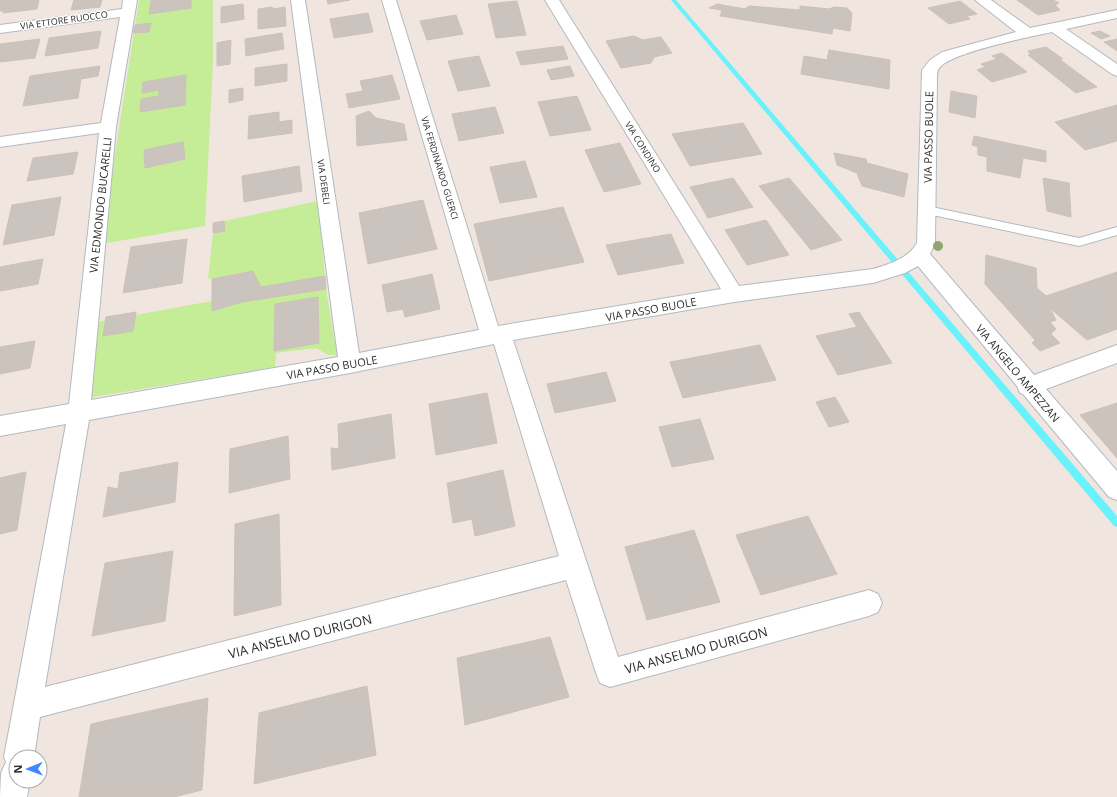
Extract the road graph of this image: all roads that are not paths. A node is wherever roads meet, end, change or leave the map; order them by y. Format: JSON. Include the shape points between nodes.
{"nodes":[{"id":1,"x":298,"y":0,"type":"edge"},
{"id":2,"x":389,"y":0,"type":"edge"},
{"id":3,"x":552,"y":0,"type":"edge"},
{"id":4,"x":982,"y":0,"type":"edge"},
{"id":5,"x":129,"y":6,"type":"edge"},
{"id":6,"x":1117,"y":14,"type":"edge"},
{"id":7,"x":1054,"y":27,"type":"junction"},
{"id":8,"x":0,"y":29,"type":"edge"},
{"id":9,"x":1027,"y":33,"type":"junction"},
{"id":10,"x":1117,"y":71,"type":"edge"},
{"id":11,"x":108,"y":127,"type":"junction"},
{"id":12,"x":0,"y":142,"type":"edge"},
{"id":13,"x":927,"y":210,"type":"junction"},
{"id":14,"x":1117,"y":231,"type":"edge"},
{"id":15,"x":917,"y":258,"type":"junction"},
{"id":16,"x":734,"y":294,"type":"junction"},
{"id":17,"x":496,"y":335,"type":"junction"},
{"id":18,"x":1117,"y":354,"type":"edge"},
{"id":19,"x":350,"y":364,"type":"junction"},
{"id":20,"x":1028,"y":386,"type":"junction"},
{"id":21,"x":79,"y":412,"type":"junction"},
{"id":22,"x":0,"y":426,"type":"edge"},
{"id":23,"x":1117,"y":489,"type":"edge"},
{"id":24,"x":574,"y":565,"type":"junction"},
{"id":25,"x":869,"y":603,"type":"dead end"},
{"id":26,"x":27,"y":706,"type":"junction"},
{"id":27,"x":19,"y":749,"type":"edge"}],
"edges":[{"from":1,"to":19,"type":"street","name":"VIA DEBELI"},
{"from":2,"to":17,"type":"street","name":"VIA FERDINANDO GUERCI"},
{"from":3,"to":16,"type":"street","name":"VIA CONDINO"},
{"from":4,"to":9,"type":"street"},
{"from":5,"to":8,"type":"street","name":"VIA ETTORE RUOCCO"},
{"from":5,"to":11,"type":"street","name":"VIA EDMONDO BUCARELLI"},
{"from":6,"to":7,"type":"street","name":"VIA PASSO BUOLE"},
{"from":7,"to":9,"type":"street","name":"VIA PASSO BUOLE"},
{"from":7,"to":10,"type":"street"},
{"from":9,"to":13,"type":"street","name":"VIA PASSO BUOLE","via":[[947,55],[930,70]]},
{"from":11,"to":12,"type":"street"},
{"from":11,"to":21,"type":"street","name":"VIA EDMONDO BUCARELLI"},
{"from":13,"to":14,"type":"lane","via":[[1080,242]]},
{"from":13,"to":15,"type":"street","name":"VIA PASSO BUOLE","via":[[924,250]]},
{"from":15,"to":16,"type":"street","name":"VIA PASSO BUOLE","via":[[898,268],[863,278]]},
{"from":15,"to":20,"type":"street","name":"VIA ANGELO AMPEZZAN"},
{"from":16,"to":17,"type":"street","name":"VIA PASSO BUOLE"},
{"from":17,"to":19,"type":"street","name":"VIA PASSO BUOLE"},
{"from":17,"to":24,"type":"street","name":"VIA ANSELMO DURIGON"},
{"from":18,"to":20,"type":"street"},
{"from":19,"to":21,"type":"street","name":"VIA PASSO BUOLE"},
{"from":20,"to":23,"type":"street","name":"VIA ANGELO AMPEZZAN"},
{"from":21,"to":22,"type":"street","name":"VIA PASSO BUOLE"},
{"from":21,"to":26,"type":"street"},
{"from":24,"to":25,"type":"street","name":"VIA ANSELMO DURIGON","via":[[610,673]]},
{"from":24,"to":26,"type":"street","name":"VIA ANSELMO DURIGON"},
{"from":26,"to":27,"type":"street"}]}
